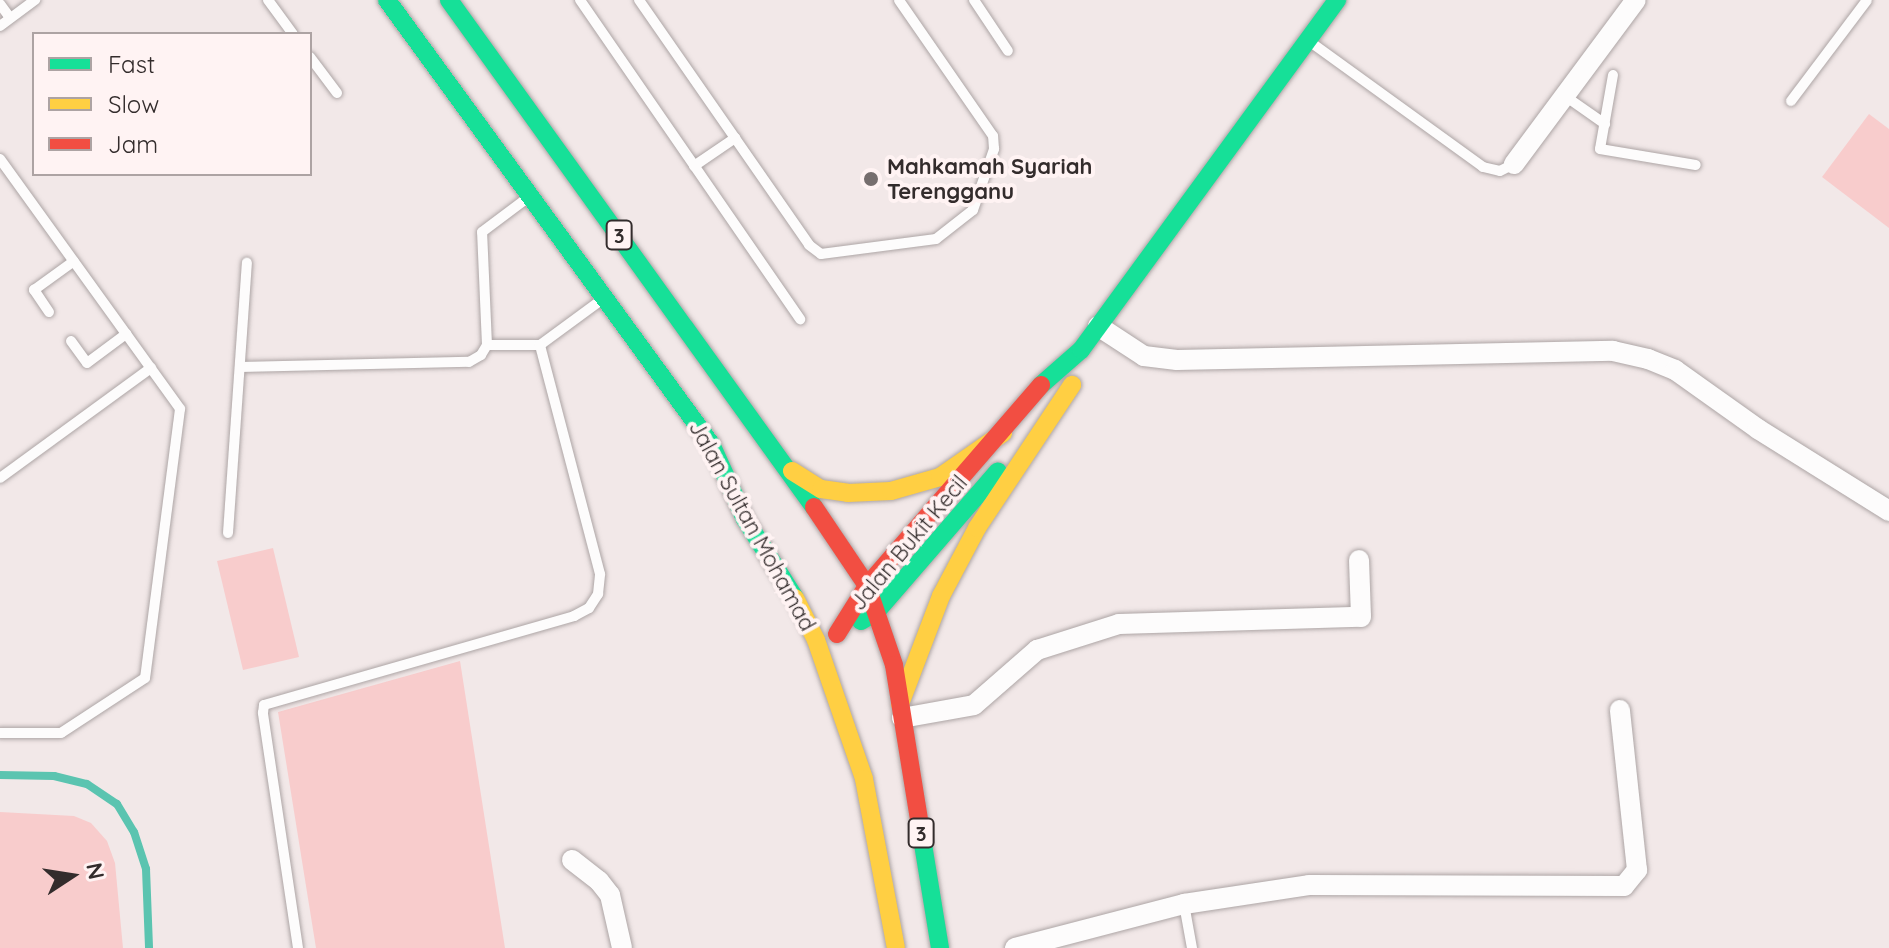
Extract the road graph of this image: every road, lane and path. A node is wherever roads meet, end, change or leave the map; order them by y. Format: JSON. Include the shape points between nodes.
{"nodes":[{"id":1,"x":35,"y":0,"type":"edge"},
{"id":2,"x":268,"y":0,"type":"edge"},
{"id":3,"x":387,"y":0,"type":"edge"},
{"id":4,"x":449,"y":0,"type":"edge"},
{"id":5,"x":580,"y":0,"type":"edge"},
{"id":6,"x":639,"y":0,"type":"edge"},
{"id":7,"x":899,"y":0,"type":"edge"},
{"id":8,"x":974,"y":0,"type":"edge"},
{"id":9,"x":1337,"y":0,"type":"edge"},
{"id":10,"x":1636,"y":0,"type":"edge"},
{"id":11,"x":1867,"y":0,"type":"edge"},
{"id":12,"x":0,"y":4,"type":"edge"},
{"id":13,"x":10,"y":18,"type":"junction"},
{"id":14,"x":0,"y":26,"type":"edge"},
{"id":15,"x":292,"y":32,"type":"edge"},
{"id":16,"x":1307,"y":40,"type":"junction"},
{"id":17,"x":1008,"y":51,"type":"dead end"},
{"id":18,"x":312,"y":60,"type":"edge"},
{"id":19,"x":1613,"y":75,"type":"dead end"},
{"id":20,"x":337,"y":93,"type":"dead end"},
{"id":21,"x":1565,"y":96,"type":"junction"},
{"id":22,"x":1791,"y":101,"type":"dead end"},
{"id":23,"x":1605,"y":124,"type":"junction"},
{"id":24,"x":735,"y":138,"type":"junction"},
{"id":25,"x":0,"y":159,"type":"edge"},
{"id":26,"x":1514,"y":164,"type":"joint"},
{"id":27,"x":1696,"y":165,"type":"dead end"},
{"id":28,"x":694,"y":166,"type":"junction"},
{"id":29,"x":531,"y":196,"type":"junction"},
{"id":30,"x":74,"y":261,"type":"junction"},
{"id":31,"x":247,"y":263,"type":"dead end"},
{"id":32,"x":605,"y":297,"type":"junction"},
{"id":33,"x":49,"y":312,"type":"dead end"},
{"id":34,"x":800,"y":319,"type":"dead end"},
{"id":35,"x":1098,"y":326,"type":"junction"},
{"id":36,"x":126,"y":334,"type":"junction"},
{"id":37,"x":71,"y":341,"type":"dead end"},
{"id":38,"x":487,"y":345,"type":"junction"},
{"id":39,"x":540,"y":345,"type":"junction"},
{"id":40,"x":1081,"y":350,"type":"junction"},
{"id":41,"x":240,"y":367,"type":"junction"},
{"id":42,"x":151,"y":368,"type":"junction"},
{"id":43,"x":1072,"y":385,"type":"junction"},
{"id":44,"x":1003,"y":433,"type":"junction"},
{"id":45,"x":711,"y":444,"type":"junction"},
{"id":46,"x":789,"y":469,"type":"junction"},
{"id":47,"x":0,"y":478,"type":"edge"},
{"id":48,"x":1889,"y":511,"type":"edge"},
{"id":49,"x":768,"y":520,"type":"dead end"},
{"id":50,"x":228,"y":533,"type":"dead end"},
{"id":51,"x":1359,"y":560,"type":"dead end"},
{"id":52,"x":867,"y":586,"type":"junction"},
{"id":53,"x":826,"y":608,"type":"dead end"},
{"id":54,"x":876,"y":612,"type":"junction"},
{"id":55,"x":837,"y":634,"type":"junction"},
{"id":56,"x":1620,"y":710,"type":"dead end"},
{"id":57,"x":901,"y":711,"type":"junction"},
{"id":58,"x":0,"y":733,"type":"edge"},
{"id":59,"x":864,"y":779,"type":"junction"},
{"id":60,"x":572,"y":860,"type":"dead end"},
{"id":61,"x":1184,"y":904,"type":"junction"},
{"id":62,"x":892,"y":947,"type":"edge"},
{"id":63,"x":298,"y":948,"type":"edge"},
{"id":64,"x":622,"y":948,"type":"edge"},
{"id":65,"x":940,"y":948,"type":"edge"},
{"id":66,"x":1015,"y":948,"type":"edge"},
{"id":67,"x":1192,"y":948,"type":"edge"}],
"edges":[{"from":1,"to":13,"type":"lane"},
{"from":2,"to":15,"type":"lane"},
{"from":3,"to":29,"type":"main road","name":"Jalan Sultan Mohamad","number":"3"},
{"from":4,"to":46,"type":"main road","number":"3"},
{"from":5,"to":28,"type":"lane"},
{"from":6,"to":24,"type":"lane"},
{"from":7,"to":24,"type":"lane","via":[[993,136],[994,149],[973,210],[936,239],[821,254],[809,245]]},
{"from":8,"to":17,"type":"lane"},
{"from":9,"to":16,"type":"main road","name":"Jalan Bukit Kecil"},
{"from":10,"to":21,"type":"street"},
{"from":11,"to":22,"type":"lane"},
{"from":12,"to":13,"type":"lane"},
{"from":13,"to":14,"type":"lane"},
{"from":16,"to":26,"type":"lane","via":[[1483,167],[1500,171]]},
{"from":16,"to":35,"type":"main road","name":"Jalan Bukit Kecil"},
{"from":18,"to":20,"type":"lane"},
{"from":19,"to":23,"type":"lane"},
{"from":21,"to":23,"type":"lane"},
{"from":21,"to":26,"type":"street"},
{"from":23,"to":27,"type":"lane","via":[[1600,149]]},
{"from":24,"to":28,"type":"lane"},
{"from":25,"to":30,"type":"lane"},
{"from":28,"to":34,"type":"lane"},
{"from":29,"to":32,"type":"main road","name":"Jalan Sultan Mohamad","number":"3"},
{"from":29,"to":38,"type":"lane","via":[[482,232]]},
{"from":30,"to":33,"type":"lane","via":[[34,290]]},
{"from":30,"to":36,"type":"lane"},
{"from":31,"to":41,"type":"lane"},
{"from":32,"to":39,"type":"lane"},
{"from":32,"to":45,"type":"main road","name":"Jalan Sultan Mohamad","number":"3"},
{"from":35,"to":40,"type":"main road","name":"Jalan Bukit Kecil"},
{"from":35,"to":48,"type":"street","via":[[1144,356],[1177,360],[1613,351],[1648,359],[1675,370]]},
{"from":36,"to":37,"type":"lane","via":[[87,363]]},
{"from":36,"to":42,"type":"lane"},
{"from":38,"to":39,"type":"lane"},
{"from":38,"to":41,"type":"lane","via":[[469,362]]},
{"from":39,"to":63,"type":"lane","via":[[600,574],[598,594],[589,608],[574,616],[264,705]]},
{"from":40,"to":43,"type":"main road","name":"Jalan Bukit Kecil"},
{"from":40,"to":44,"type":"main road","name":"Jalan Bukit Kecil","via":[[1048,376]]},
{"from":41,"to":50,"type":"lane"},
{"from":42,"to":47,"type":"lane"},
{"from":42,"to":58,"type":"lane","via":[[180,409],[145,678],[61,733]]},
{"from":43,"to":54,"type":"main road","name":"Jalan Bukit Kecil"},
{"from":43,"to":57,"type":"main road","via":[[977,528],[941,596]]},
{"from":44,"to":46,"type":"main road","via":[[940,477],[891,491],[821,489]]},
{"from":44,"to":52,"type":"main road","name":"Jalan Bukit Kecil"},
{"from":45,"to":49,"type":"main road","number":"3"},
{"from":45,"to":59,"type":"main road","name":"Jalan Sultan Mohamad","number":"3","via":[[745,519],[791,589],[816,640]]},
{"from":46,"to":52,"type":"main road","number":"3"},
{"from":51,"to":57,"type":"street","via":[[1361,617],[1119,624],[1037,650],[974,705]]},
{"from":52,"to":54,"type":"main road","number":"3"},
{"from":52,"to":55,"type":"main road","name":"Jalan Bukit Kecil"},
{"from":53,"to":55,"type":"main road","number":"3"},
{"from":54,"to":55,"type":"main road","name":"Jalan Bukit Kecil"},
{"from":54,"to":57,"type":"main road","number":"3","via":[[894,665]]},
{"from":55,"to":59,"type":"main road","number":"3"},
{"from":56,"to":61,"type":"street","via":[[1637,870],[1624,886],[1309,885]]},
{"from":57,"to":65,"type":"main road","number":"3"},
{"from":59,"to":62,"type":"main road","name":"Jalan Sultan Mohamad","number":"3"},
{"from":60,"to":64,"type":"street","via":[[610,895]]},
{"from":61,"to":66,"type":"street"},
{"from":61,"to":67,"type":"lane"}]}
